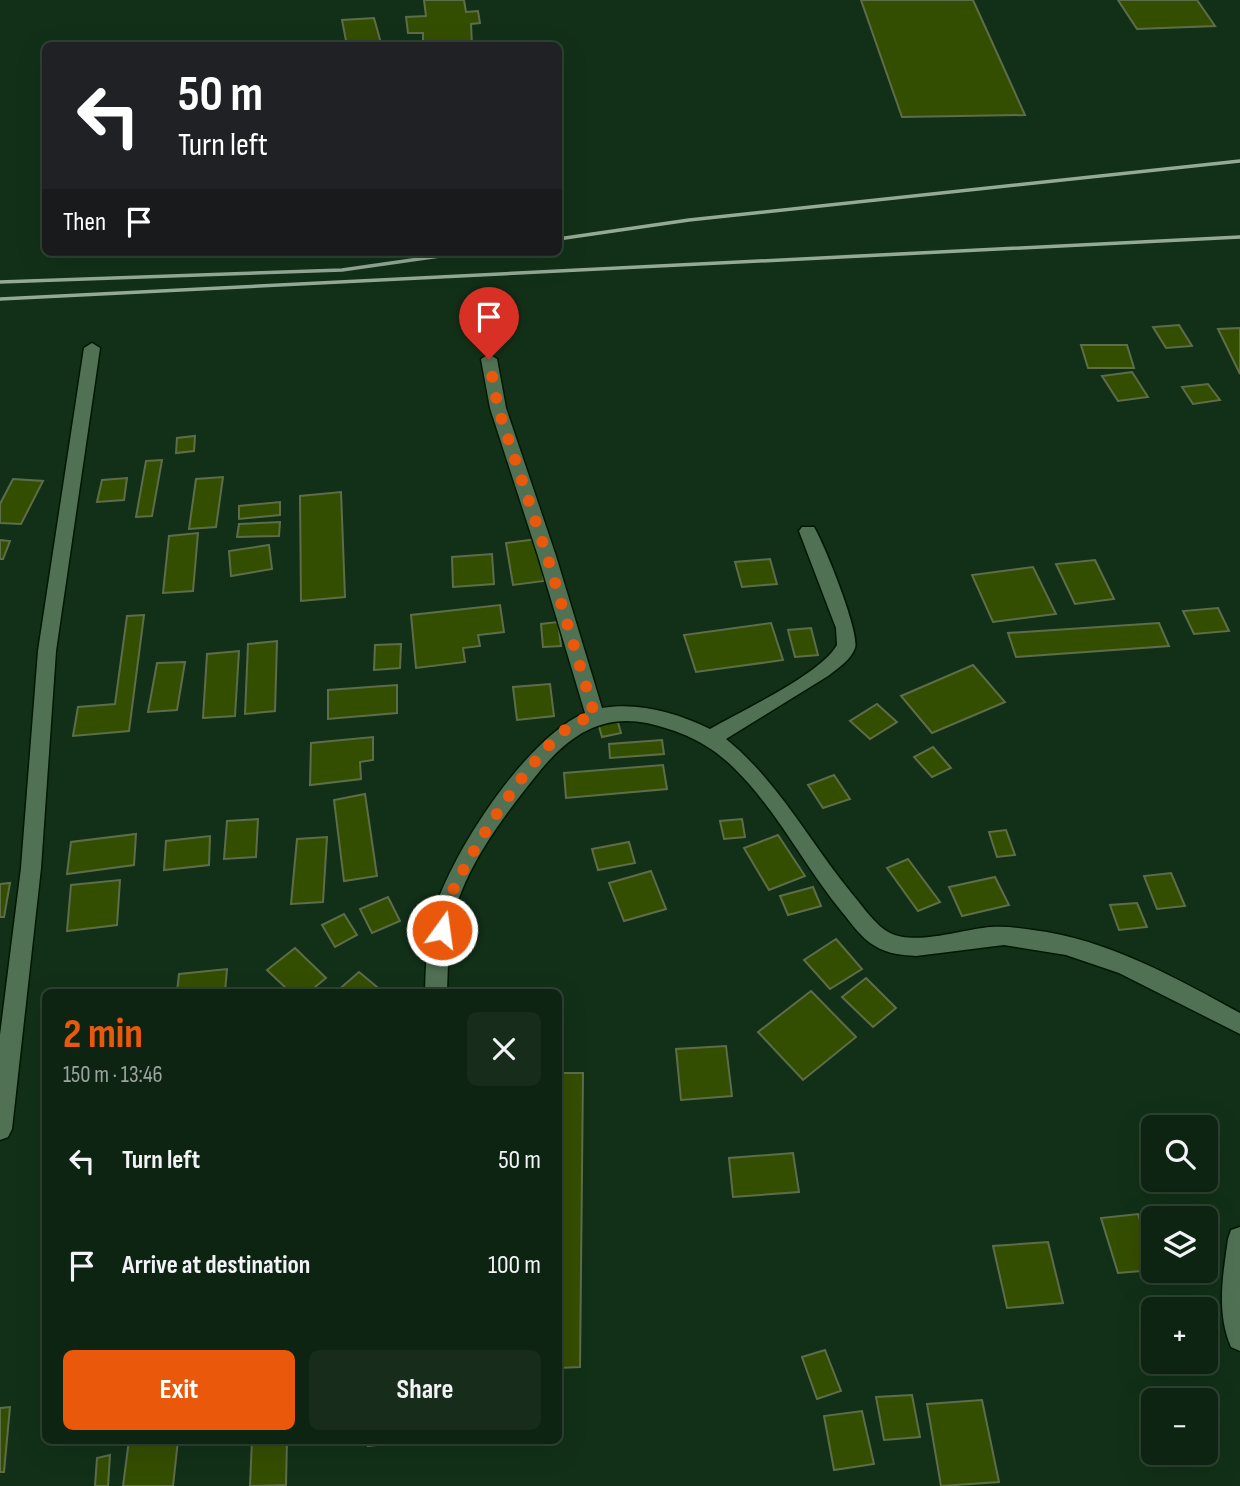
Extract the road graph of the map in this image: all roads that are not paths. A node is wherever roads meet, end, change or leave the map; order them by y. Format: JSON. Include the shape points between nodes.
{"nodes":[{"id":1,"x":92,"y":348,"type":"dead end"},
{"id":2,"x":489,"y":359,"type":"dead end"},
{"id":3,"x":808,"y":531,"type":"dead end"},
{"id":4,"x":595,"y":716,"type":"junction"},
{"id":5,"x":710,"y":739,"type":"junction"},
{"id":6,"x":436,"y":989,"type":"edge"},
{"id":7,"x":1240,"y":1024,"type":"edge"},
{"id":8,"x":0,"y":1129,"type":"edge"},
{"id":9,"x":1240,"y":1239,"type":"edge"},
{"id":10,"x":1240,"y":1338,"type":"edge"}],
"edges":[{"from":1,"to":8,"type":"street","via":[[47,651],[31,868]]},
{"from":2,"to":4,"type":"street","via":[[498,408]]},
{"from":3,"to":5,"type":"street","via":[[845,625],[845,650],[817,674]]},
{"from":4,"to":5,"type":"street","via":[[657,716]]},
{"from":4,"to":6,"type":"street","via":[[574,723],[547,749],[515,787],[459,877],[444,911]]},
{"from":5,"to":7,"type":"street","via":[[765,786],[839,895],[888,943],[909,946],[996,935],[1068,944],[1171,986]]},
{"from":9,"to":10,"type":"street","via":[[1233,1296]]}]}
